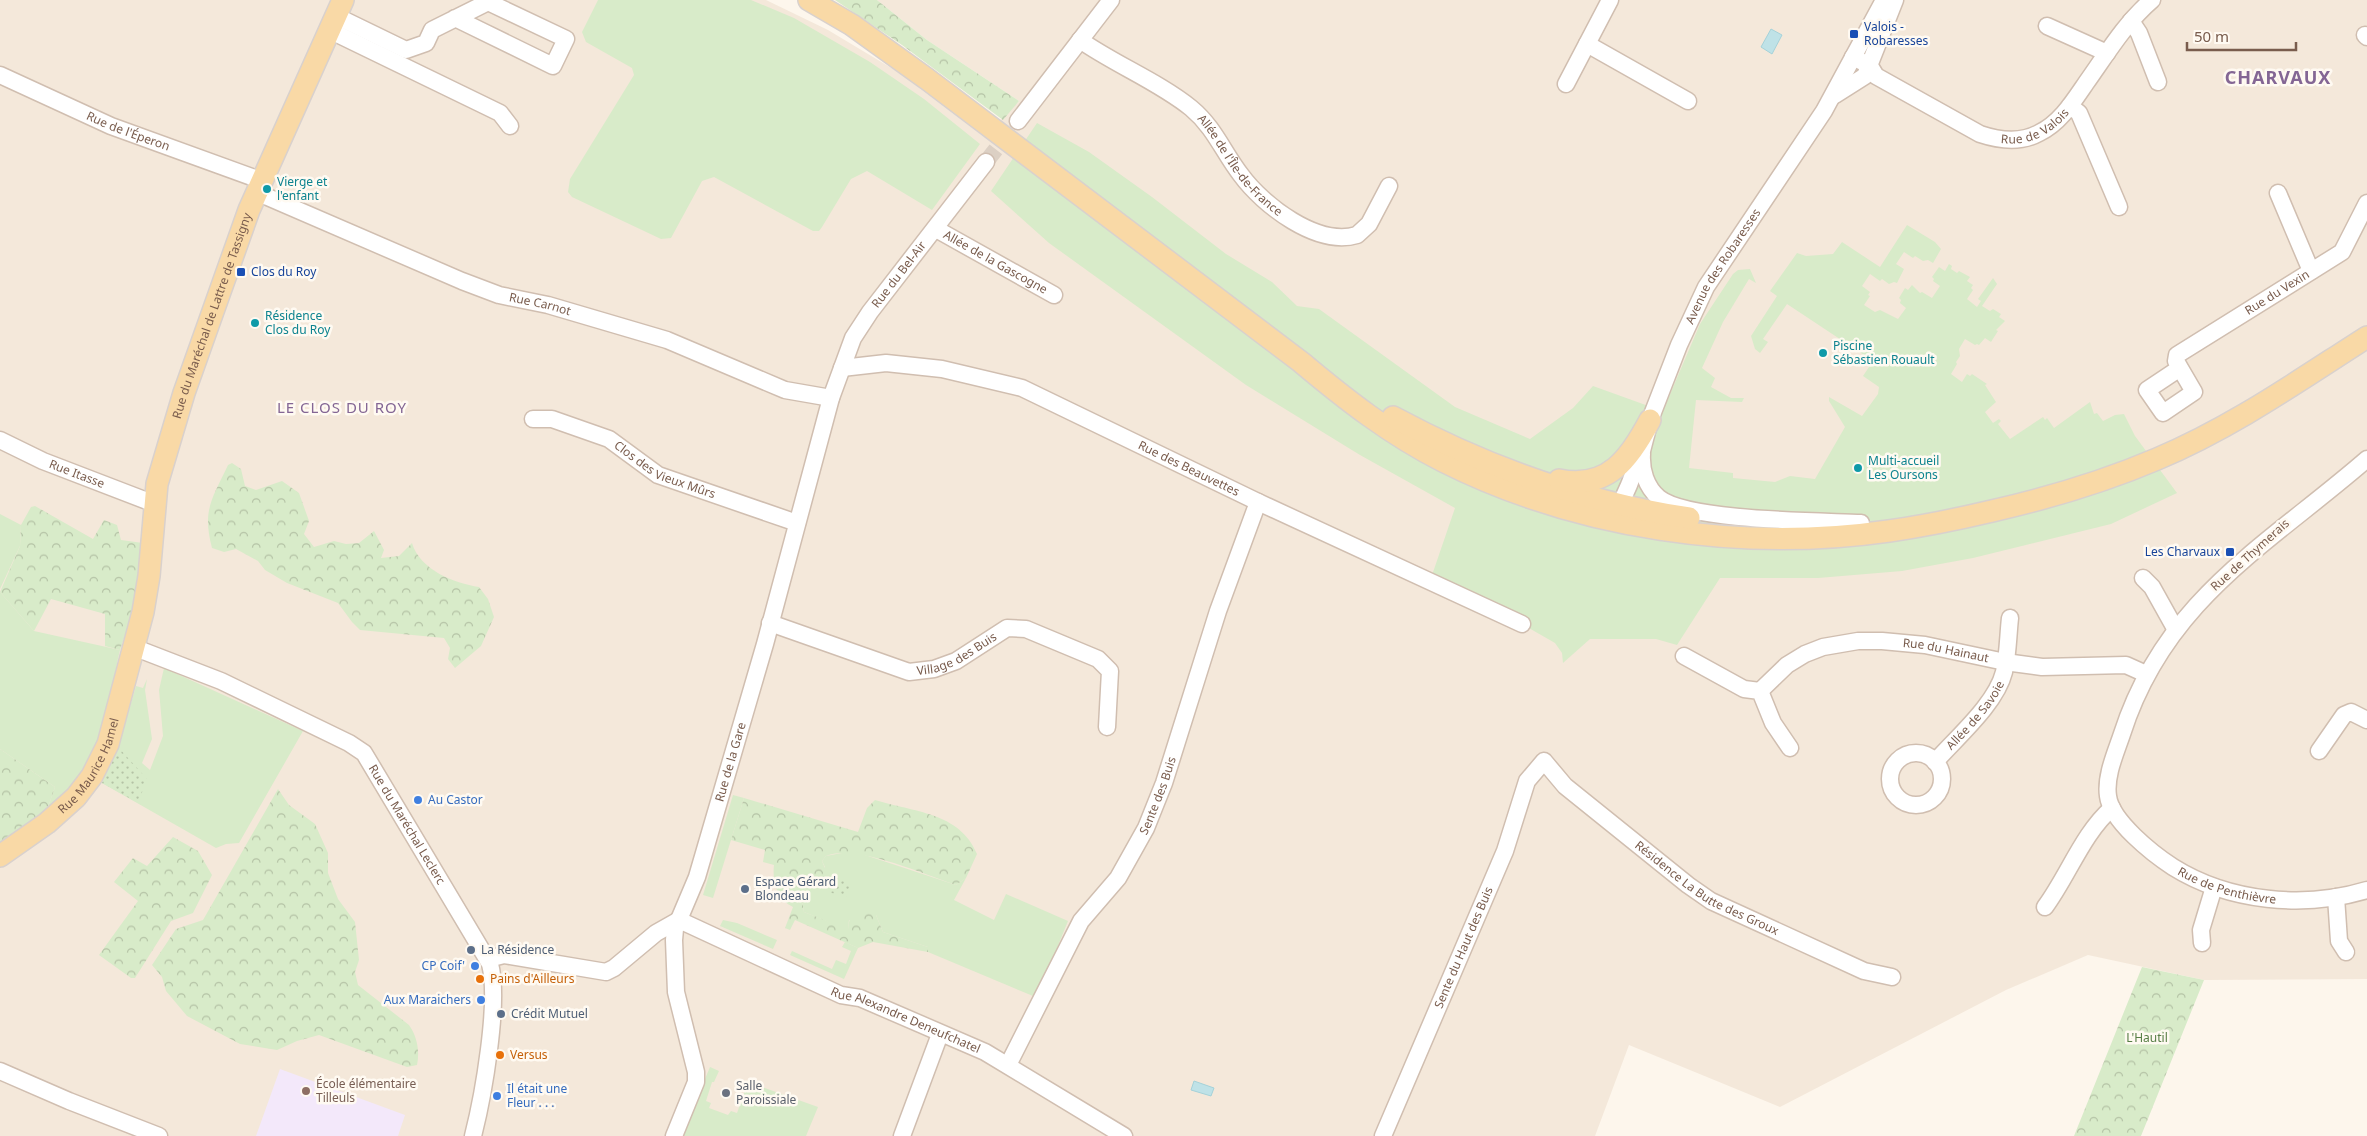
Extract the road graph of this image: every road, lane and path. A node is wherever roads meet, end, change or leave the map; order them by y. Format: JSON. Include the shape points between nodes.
{"nodes":[{"id":1,"x":809,"y":0,"type":"edge"},
{"id":2,"x":1112,"y":0,"type":"edge"},
{"id":3,"x":1610,"y":0,"type":"edge"},
{"id":4,"x":1884,"y":0,"type":"edge"},
{"id":5,"x":1895,"y":0,"type":"edge"},
{"id":6,"x":2152,"y":0,"type":"edge"},
{"id":7,"x":336,"y":16,"type":"edge"},
{"id":8,"x":455,"y":18,"type":"junction"},
{"id":9,"x":2131,"y":21,"type":"junction"},
{"id":10,"x":2047,"y":26,"type":"dead end"},
{"id":11,"x":1080,"y":40,"type":"junction"},
{"id":12,"x":1588,"y":44,"type":"junction"},
{"id":13,"x":2107,"y":53,"type":"junction"},
{"id":14,"x":1851,"y":62,"type":"junction"},
{"id":15,"x":1870,"y":73,"type":"junction"},
{"id":16,"x":0,"y":75,"type":"edge"},
{"id":17,"x":2158,"y":82,"type":"dead end"},
{"id":18,"x":1566,"y":84,"type":"dead end"},
{"id":19,"x":1833,"y":96,"type":"junction"},
{"id":20,"x":1688,"y":101,"type":"dead end"},
{"id":21,"x":2070,"y":106,"type":"junction"},
{"id":22,"x":1018,"y":121,"type":"tunnel mouth"},
{"id":23,"x":510,"y":126,"type":"dead end"},
{"id":24,"x":986,"y":162,"type":"tunnel mouth"},
{"id":25,"x":258,"y":186,"type":"junction"},
{"id":26,"x":1389,"y":186,"type":"dead end"},
{"id":27,"x":2278,"y":193,"type":"dead end"},
{"id":28,"x":2367,"y":203,"type":"edge"},
{"id":29,"x":2119,"y":207,"type":"dead end"},
{"id":30,"x":936,"y":229,"type":"junction"},
{"id":31,"x":2311,"y":271,"type":"junction"},
{"id":32,"x":1054,"y":295,"type":"dead end"},
{"id":33,"x":2367,"y":327,"type":"edge"},
{"id":34,"x":2367,"y":337,"type":"edge"},
{"id":35,"x":1301,"y":362,"type":"junction"},
{"id":36,"x":2320,"y":367,"type":"junction"},
{"id":37,"x":842,"y":368,"type":"junction"},
{"id":38,"x":2180,"y":368,"type":"dead end"},
{"id":39,"x":831,"y":398,"type":"junction"},
{"id":40,"x":1373,"y":406,"type":"junction"},
{"id":41,"x":533,"y":419,"type":"dead end"},
{"id":42,"x":1650,"y":420,"type":"junction"},
{"id":43,"x":0,"y":440,"type":"edge"},
{"id":44,"x":1642,"y":451,"type":"junction"},
{"id":45,"x":2367,"y":459,"type":"edge"},
{"id":46,"x":1481,"y":478,"type":"junction"},
{"id":47,"x":1258,"y":502,"type":"junction"},
{"id":48,"x":155,"y":504,"type":"junction"},
{"id":49,"x":1620,"y":505,"type":"junction"},
{"id":50,"x":1966,"y":517,"type":"junction"},
{"id":51,"x":797,"y":523,"type":"junction"},
{"id":52,"x":1861,"y":523,"type":"junction"},
{"id":53,"x":2143,"y":578,"type":"dead end"},
{"id":54,"x":2010,"y":618,"type":"dead end"},
{"id":55,"x":770,"y":623,"type":"junction"},
{"id":56,"x":1522,"y":624,"type":"dead end"},
{"id":57,"x":2176,"y":630,"type":"junction"},
{"id":58,"x":134,"y":647,"type":"junction"},
{"id":59,"x":1684,"y":656,"type":"dead end"},
{"id":60,"x":2005,"y":662,"type":"junction"},
{"id":61,"x":2146,"y":674,"type":"junction"},
{"id":62,"x":1760,"y":691,"type":"junction"},
{"id":63,"x":2367,"y":720,"type":"edge"},
{"id":64,"x":1107,"y":727,"type":"dead end"},
{"id":65,"x":1790,"y":748,"type":"dead end"},
{"id":66,"x":2319,"y":752,"type":"dead end"},
{"id":67,"x":1544,"y":761,"type":"joint"},
{"id":68,"x":1935,"y":762,"type":"dead end"},
{"id":69,"x":2112,"y":808,"type":"junction"},
{"id":70,"x":0,"y":856,"type":"edge"},
{"id":71,"x":2214,"y":886,"type":"junction"},
{"id":72,"x":2367,"y":890,"type":"edge"},
{"id":73,"x":2336,"y":897,"type":"junction"},
{"id":74,"x":2045,"y":907,"type":"dead end"},
{"id":75,"x":679,"y":920,"type":"junction"},
{"id":76,"x":2202,"y":943,"type":"dead end"},
{"id":77,"x":2346,"y":952,"type":"dead end"},
{"id":78,"x":488,"y":959,"type":"junction"},
{"id":79,"x":1892,"y":977,"type":"dead end"},
{"id":80,"x":940,"y":1034,"type":"junction"},
{"id":81,"x":1008,"y":1065,"type":"junction"},
{"id":82,"x":0,"y":1071,"type":"edge"},
{"id":83,"x":158,"y":1136,"type":"edge"},
{"id":84,"x":473,"y":1136,"type":"edge"},
{"id":85,"x":674,"y":1136,"type":"edge"},
{"id":86,"x":902,"y":1136,"type":"edge"},
{"id":87,"x":1124,"y":1136,"type":"edge"},
{"id":88,"x":1383,"y":1136,"type":"edge"}],
"edges":[{"from":1,"to":35,"type":"main road","via":[[852,25],[927,79]]},
{"from":2,"to":11,"type":"street"},
{"from":3,"to":12,"type":"street"},
{"from":4,"to":14,"type":"street","name":"Avenue des Robaresses"},
{"from":5,"to":15,"type":"street","via":[[1873,53]]},
{"from":6,"to":9,"type":"street","name":"Rue de Valois"},
{"from":7,"to":8,"type":"street","via":[[406,50],[426,43],[432,30]]},
{"from":7,"to":23,"type":"street","via":[[500,114]]},
{"from":7,"to":25,"type":"main road","name":"Rue du Maréchal de Lattre de Tassigny"},
{"from":8,"to":8,"type":"street","via":[[488,2],[566,39],[553,66]]},
{"from":9,"to":13,"type":"street","name":"Rue de Valois"},
{"from":9,"to":17,"type":"street"},
{"from":10,"to":13,"type":"street"},
{"from":11,"to":22,"type":"street"},
{"from":11,"to":26,"type":"street","name":"Allée de l'Île-de-France","via":[[1190,108],[1224,147],[1240,175],[1266,202],[1298,224],[1338,237],[1357,236],[1369,224]]},
{"from":12,"to":18,"type":"street"},
{"from":12,"to":20,"type":"street"},
{"from":13,"to":21,"type":"street","name":"Rue de Valois"},
{"from":14,"to":15,"type":"street","name":"Rue de Valois"},
{"from":14,"to":19,"type":"street","name":"Avenue des Robaresses"},
{"from":15,"to":19,"type":"street","name":"Avenue des Robaresses"},
{"from":15,"to":21,"type":"street","name":"Rue de Valois","via":[[1966,127],[1993,138],[2014,139],[2039,134]]},
{"from":16,"to":25,"type":"street","name":"Rue de l'Éperon","via":[[111,126]]},
{"from":19,"to":42,"type":"street","name":"Avenue des Robaresses","via":[[1706,287],[1682,337]]},
{"from":21,"to":29,"type":"street","via":[[2079,113]]},
{"from":24,"to":30,"type":"street","name":"Rue du Bel-Air"},
{"from":25,"to":39,"type":"street","name":"Rue Carnot","via":[[499,295],[548,305],[667,340],[785,390]]},
{"from":25,"to":48,"type":"main road","name":"Rue du Maréchal de Lattre de Tassigny","via":[[184,393],[157,484]]},
{"from":27,"to":31,"type":"street"},
{"from":28,"to":31,"type":"street","name":"Rue du Vexin","via":[[2342,252]]},
{"from":30,"to":32,"type":"street","name":"Allée de la Gascogne"},
{"from":30,"to":37,"type":"street","name":"Rue du Bel-Air","via":[[870,312],[853,338]]},
{"from":31,"to":38,"type":"street","name":"Rue du Vexin","via":[[2177,355]]},
{"from":33,"to":36,"type":"main road"},
{"from":34,"to":36,"type":"main road"},
{"from":35,"to":40,"type":"main road"},
{"from":35,"to":46,"type":"main road","via":[[1394,433],[1444,462]]},
{"from":36,"to":50,"type":"main road","via":[[2242,417],[2158,459],[2073,491]]},
{"from":37,"to":39,"type":"street","name":"Rue du Bel-Air"},
{"from":37,"to":47,"type":"street","name":"Rue des Beauvettes","via":[[886,363],[942,369],[1022,388]]},
{"from":39,"to":51,"type":"street","name":"Rue de la Gare"},
{"from":40,"to":42,"type":"main road","via":[[1492,458],[1572,482],[1591,480],[1619,466],[1635,448]]},
{"from":40,"to":49,"type":"main road","via":[[1492,465]]},
{"from":41,"to":51,"type":"street","name":"Clos des Vieux Mûrs","via":[[552,419],[609,439],[658,475]]},
{"from":42,"to":44,"type":"street","name":"Avenue des Robaresses"},
{"from":43,"to":48,"type":"street","name":"Rue Itasse","via":[[92,481]]},
{"from":44,"to":49,"type":"street","name":"Avenue des Robaresses"},
{"from":44,"to":52,"type":"street","via":[[1649,487],[1660,499],[1676,508],[1761,518]]},
{"from":45,"to":57,"type":"street","name":"Rue de Thymerais","via":[[2236,565]]},
{"from":46,"to":49,"type":"street","via":[[1608,512]]},
{"from":46,"to":50,"type":"main road","via":[[1595,516],[1706,535],[1775,538],[1849,535]]},
{"from":47,"to":56,"type":"street","name":"Rue des Beauvettes"},
{"from":47,"to":81,"type":"street","name":"Sente des Buis","via":[[1146,828],[1118,878],[1081,921]]},
{"from":48,"to":58,"type":"main road","name":"Rue du Maréchal de Lattre de Tassigny","via":[[149,576]]},
{"from":49,"to":52,"type":"main road","via":[[1734,523]]},
{"from":50,"to":52,"type":"main road"},
{"from":51,"to":55,"type":"street","name":"Rue de la Gare"},
{"from":53,"to":57,"type":"street","via":[[2152,587]]},
{"from":54,"to":60,"type":"street","name":"Allée de Savoie"},
{"from":55,"to":64,"type":"street","name":"Village des Buis","via":[[909,672],[934,669],[956,661],[1008,628],[1026,628],[1098,659],[1110,671]]},
{"from":55,"to":75,"type":"street","name":"Rue de la Gare","via":[[696,877]]},
{"from":57,"to":61,"type":"street","name":"Rue de Thymerais"},
{"from":58,"to":70,"type":"main road","name":"Rue Maurice Hamel","via":[[113,728],[87,783],[47,823]]},
{"from":58,"to":78,"type":"street","name":"Rue du Maréchal Leclerc","via":[[221,681],[364,753]]},
{"from":59,"to":62,"type":"street","via":[[1744,689]]},
{"from":60,"to":61,"type":"street","name":"Rue du Hainaut","via":[[2042,667],[2126,665]]},
{"from":60,"to":62,"type":"street","name":"Rue du Hainaut","via":[[1903,642],[1838,644],[1823,647],[1793,662]]},
{"from":60,"to":68,"type":"street","name":"Allée de Savoie","via":[[2004,673],[1994,695]]},
{"from":61,"to":69,"type":"street","name":"Rue de Thymerais","via":[[2125,725],[2109,777],[2108,798]]},
{"from":62,"to":65,"type":"street","via":[[1773,723]]},
{"from":63,"to":66,"type":"street","via":[[2351,712],[2344,715]]},
{"from":67,"to":79,"type":"street","name":"Résidence La Butte des Groux","via":[[1565,786],[1711,902],[1864,971]]},
{"from":67,"to":88,"type":"street","name":"Sente du Haut des Buis","via":[[1527,781],[1505,851]]},
{"from":69,"to":71,"type":"street","name":"Rue de Penthièvre","via":[[2133,834],[2162,859]]},
{"from":69,"to":74,"type":"street","via":[[2092,830]]},
{"from":71,"to":73,"type":"street","name":"Rue de Penthièvre","via":[[2254,898]]},
{"from":71,"to":76,"type":"street","via":[[2201,930]]},
{"from":72,"to":73,"type":"street","name":"Rue de Penthièvre"},
{"from":73,"to":77,"type":"street","via":[[2339,940]]},
{"from":75,"to":78,"type":"street","via":[[656,932],[606,972],[504,954]]},
{"from":75,"to":80,"type":"street","name":"Rue Alexandre Deneufchatel","via":[[841,995],[860,998]]},
{"from":75,"to":85,"type":"street","name":"Rue de la Gare","via":[[674,940],[675,985],[696,1082]]},
{"from":78,"to":84,"type":"street","name":"Rue du Maréchal Leclerc","via":[[492,972],[492,1009]]},
{"from":80,"to":81,"type":"street","name":"Rue Alexandre Deneufchatel"},
{"from":80,"to":86,"type":"street"},
{"from":81,"to":87,"type":"street","name":"Rue Alexandre Deneufchatel"},
{"from":82,"to":83,"type":"street"}]}
